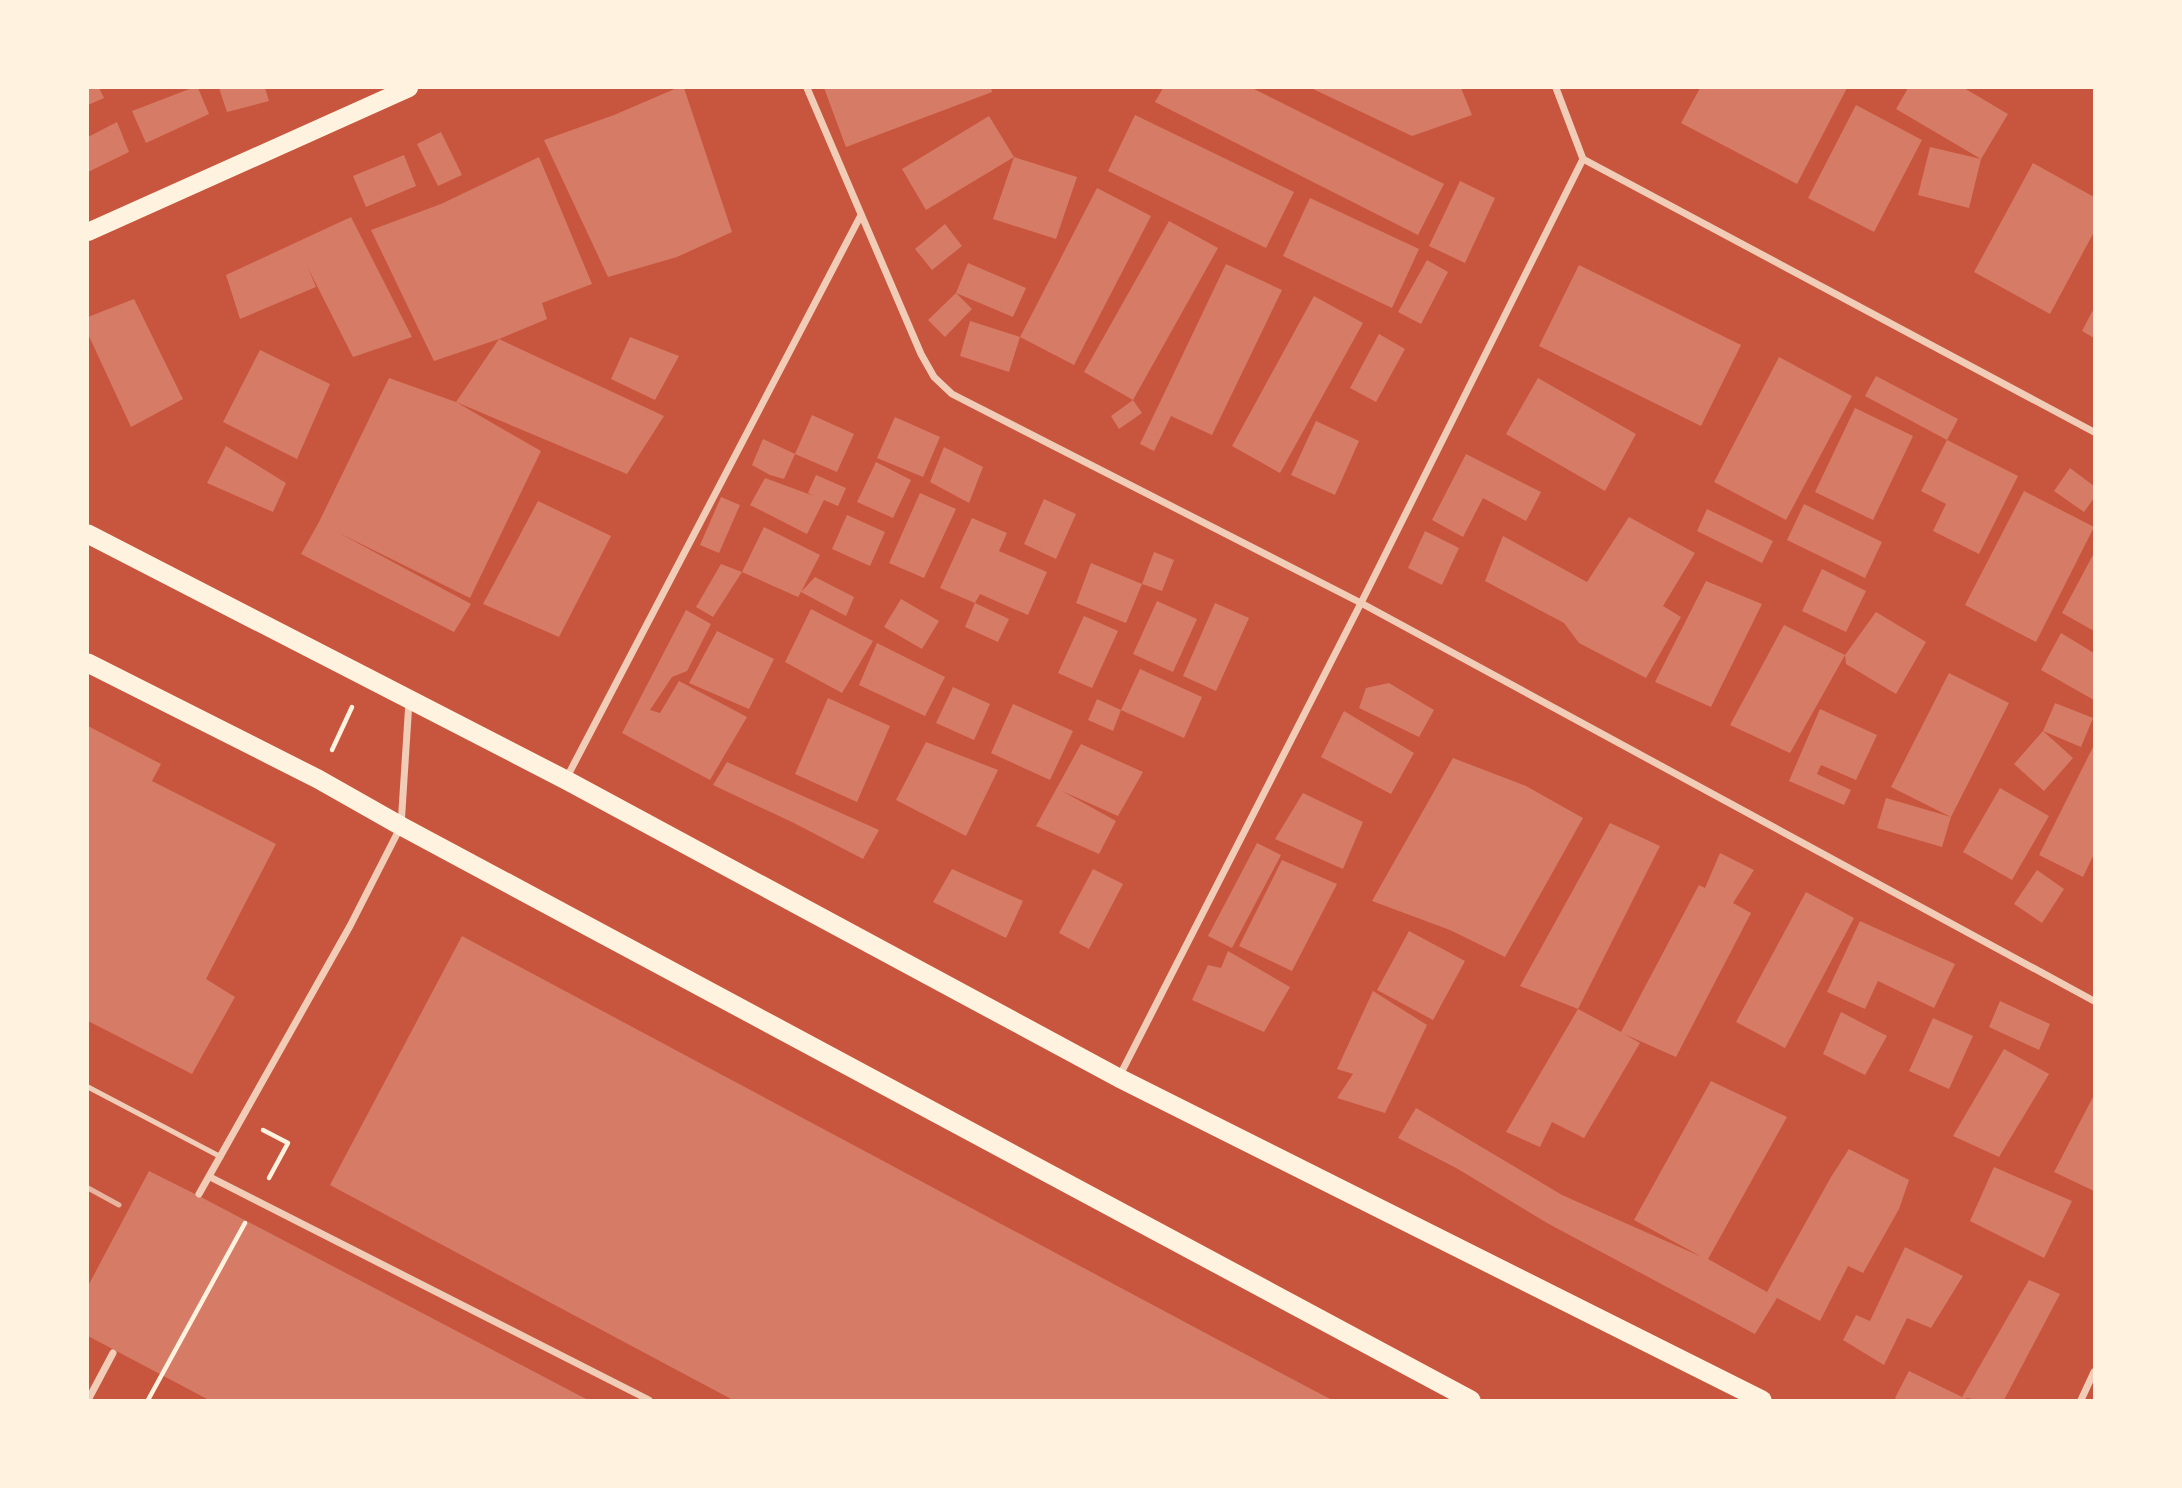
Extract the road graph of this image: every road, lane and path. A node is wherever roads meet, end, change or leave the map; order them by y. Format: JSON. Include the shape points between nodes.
{"nodes":[{"id":1,"x":409,"y":88,"type":"edge"},
{"id":2,"x":807,"y":88,"type":"edge"},
{"id":3,"x":1556,"y":88,"type":"edge"},
{"id":4,"x":1583,"y":159,"type":"junction"},
{"id":5,"x":862,"y":215,"type":"junction"},
{"id":6,"x":88,"y":232,"type":"edge"},
{"id":7,"x":2095,"y":432,"type":"edge"},
{"id":8,"x":88,"y":534,"type":"edge"},
{"id":9,"x":1361,"y":603,"type":"junction"},
{"id":10,"x":88,"y":663,"type":"edge"},
{"id":11,"x":366,"y":677,"type":"junction"},
{"id":12,"x":409,"y":700,"type":"junction"},
{"id":13,"x":318,"y":779,"type":"junction"},
{"id":14,"x":566,"y":780,"type":"junction"},
{"id":15,"x":401,"y":826,"type":"junction"},
{"id":16,"x":2095,"y":1000,"type":"edge"},
{"id":17,"x":1119,"y":1078,"type":"junction"},
{"id":18,"x":88,"y":1087,"type":"edge"},
{"id":19,"x":242,"y":1118,"type":"junction"},
{"id":20,"x":221,"y":1157,"type":"junction"},
{"id":21,"x":210,"y":1177,"type":"junction"},
{"id":22,"x":199,"y":1194,"type":"dead end"},
{"id":23,"x":257,"y":1200,"type":"junction"},
{"id":24,"x":113,"y":1353,"type":"dead end"},
{"id":25,"x":2095,"y":1372,"type":"edge"},
{"id":26,"x":88,"y":1401,"type":"edge"},
{"id":27,"x":148,"y":1401,"type":"edge"},
{"id":28,"x":649,"y":1401,"type":"edge"},
{"id":29,"x":1471,"y":1401,"type":"edge"},
{"id":30,"x":1762,"y":1401,"type":"edge"},
{"id":31,"x":2081,"y":1401,"type":"edge"}],
"edges":[{"from":1,"to":6,"type":"main road"},
{"from":2,"to":5,"type":"street"},
{"from":3,"to":4,"type":"street"},
{"from":4,"to":7,"type":"street"},
{"from":4,"to":9,"type":"street"},
{"from":5,"to":9,"type":"street","via":[[922,354],[934,377],[952,394]]},
{"from":5,"to":14,"type":"street"},
{"from":8,"to":11,"type":"highway"},
{"from":9,"to":16,"type":"street"},
{"from":9,"to":17,"type":"street"},
{"from":10,"to":13,"type":"highway"},
{"from":11,"to":12,"type":"highway"},
{"from":11,"to":13,"type":"path"},
{"from":12,"to":14,"type":"highway"},
{"from":12,"to":15,"type":"street"},
{"from":13,"to":15,"type":"highway"},
{"from":14,"to":17,"type":"highway"},
{"from":15,"to":19,"type":"street","via":[[351,926]]},
{"from":15,"to":29,"type":"highway"},
{"from":17,"to":30,"type":"highway"},
{"from":18,"to":20,"type":"lane"},
{"from":19,"to":20,"type":"street"},
{"from":19,"to":23,"type":"path","via":[[288,1143]]},
{"from":20,"to":21,"type":"street"},
{"from":21,"to":22,"type":"street"},
{"from":21,"to":23,"type":"street"},
{"from":23,"to":27,"type":"path"},
{"from":23,"to":28,"type":"street"},
{"from":24,"to":26,"type":"street"},
{"from":25,"to":31,"type":"street"}]}
